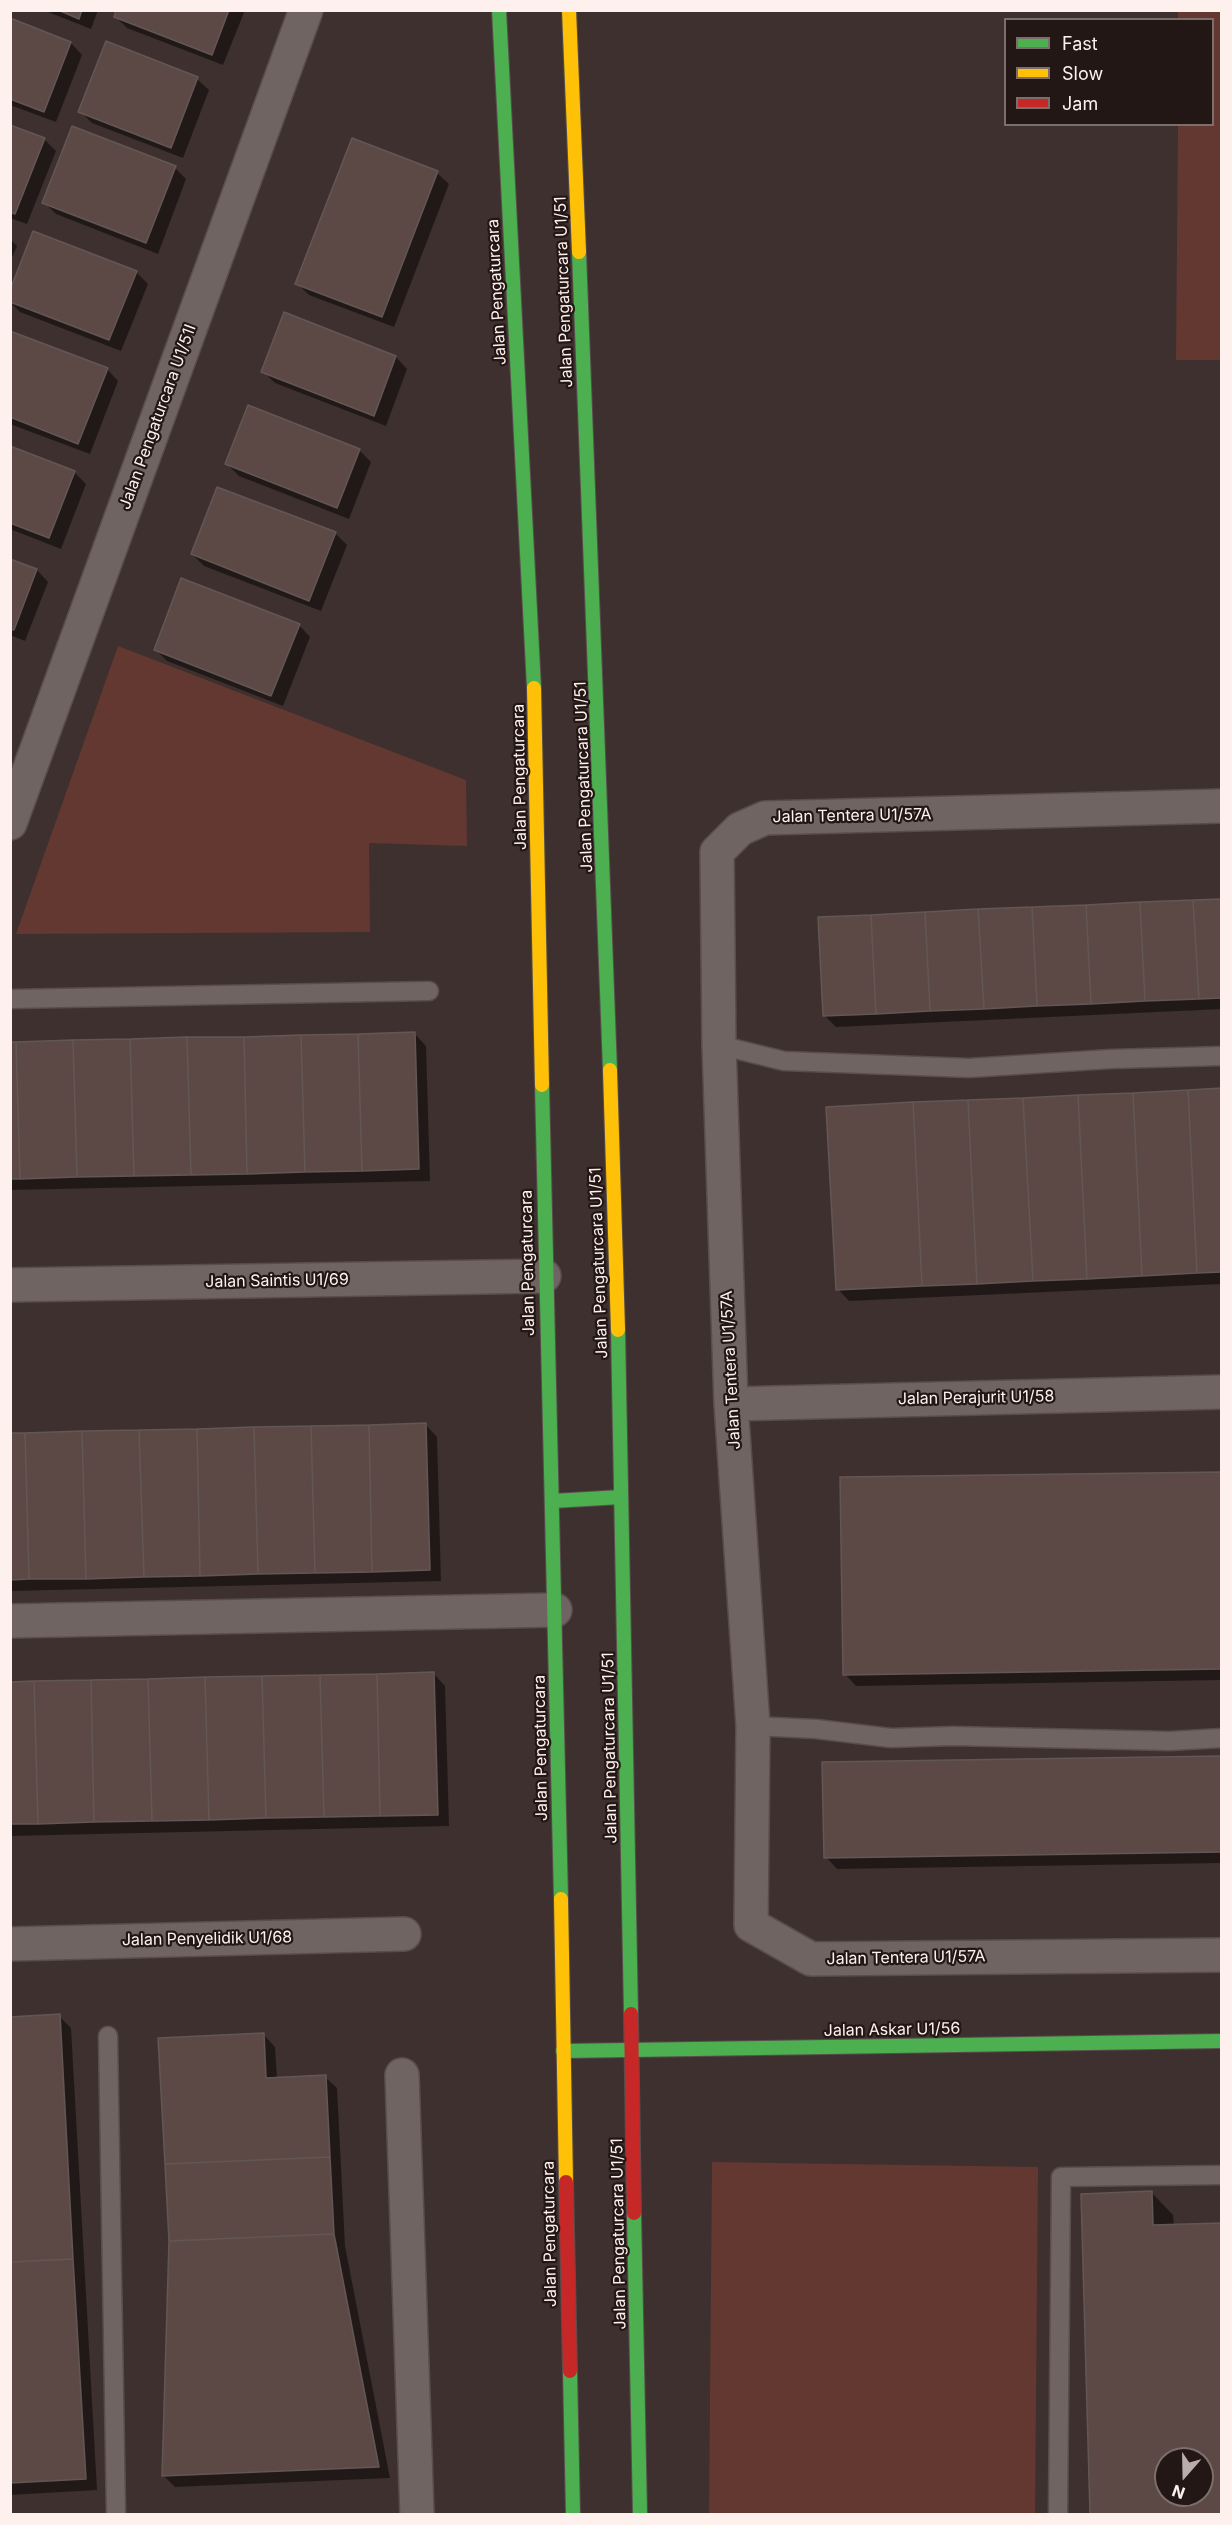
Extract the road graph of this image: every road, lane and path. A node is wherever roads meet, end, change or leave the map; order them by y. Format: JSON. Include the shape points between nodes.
{"nodes":[{"id":1,"x":306,"y":10,"type":"edge"},
{"id":2,"x":499,"y":10,"type":"edge"},
{"id":3,"x":569,"y":10,"type":"edge"},
{"id":4,"x":1221,"y":806,"type":"edge"},
{"id":5,"x":10,"y":823,"type":"edge"},
{"id":6,"x":429,"y":991,"type":"dead end"},
{"id":7,"x":10,"y":999,"type":"edge"},
{"id":8,"x":719,"y":1045,"type":"junction"},
{"id":9,"x":1221,"y":1056,"type":"edge"},
{"id":10,"x":544,"y":1276,"type":"junction"},
{"id":11,"x":10,"y":1285,"type":"edge"},
{"id":12,"x":1221,"y":1392,"type":"edge"},
{"id":13,"x":731,"y":1404,"type":"junction"},
{"id":14,"x":621,"y":1497,"type":"junction"},
{"id":15,"x":553,"y":1501,"type":"junction"},
{"id":16,"x":555,"y":1610,"type":"junction"},
{"id":17,"x":10,"y":1621,"type":"edge"},
{"id":18,"x":753,"y":1726,"type":"junction"},
{"id":19,"x":1221,"y":1738,"type":"edge"},
{"id":20,"x":404,"y":1934,"type":"dead end"},
{"id":21,"x":10,"y":1944,"type":"edge"},
{"id":22,"x":1221,"y":1955,"type":"edge"},
{"id":23,"x":108,"y":2036,"type":"dead end"},
{"id":24,"x":1221,"y":2041,"type":"edge"},
{"id":25,"x":632,"y":2050,"type":"junction"},
{"id":26,"x":563,"y":2051,"type":"junction"},
{"id":27,"x":402,"y":2075,"type":"dead end"},
{"id":28,"x":1221,"y":2175,"type":"edge"},
{"id":29,"x":116,"y":2514,"type":"edge"},
{"id":30,"x":417,"y":2514,"type":"edge"},
{"id":31,"x":573,"y":2514,"type":"edge"},
{"id":32,"x":640,"y":2514,"type":"edge"},
{"id":33,"x":1058,"y":2514,"type":"edge"}],
"edges":[{"from":1,"to":5,"type":"street","name":"Jalan Pengaturcara U1/51I"},
{"from":2,"to":10,"type":"street","name":"Jalan Pengaturcara","via":[[537,737]]},
{"from":3,"to":14,"type":"street","name":"Jalan Pengaturcara U1/51","via":[[599,728]]},
{"from":4,"to":8,"type":"street","name":"Jalan Tentera U1/57A","via":[[765,818],[740,830],[717,852]]},
{"from":6,"to":7,"type":"lane"},
{"from":8,"to":9,"type":"lane","via":[[784,1061],[969,1068]]},
{"from":8,"to":13,"type":"street","name":"Jalan Tentera U1/57A"},
{"from":10,"to":11,"type":"street","name":"Jalan Saintis U1/69"},
{"from":10,"to":15,"type":"street","name":"Jalan Pengaturcara"},
{"from":12,"to":13,"type":"street","name":"Jalan Perajurit U1/58"},
{"from":13,"to":18,"type":"street","name":"Jalan Tentera U1/57A"},
{"from":14,"to":15,"type":"street"},
{"from":14,"to":25,"type":"street","name":"Jalan Pengaturcara U1/51"},
{"from":15,"to":16,"type":"street","name":"Jalan Pengaturcara"},
{"from":16,"to":17,"type":"street"},
{"from":16,"to":26,"type":"street","name":"Jalan Pengaturcara"},
{"from":18,"to":19,"type":"lane","via":[[891,1738]]},
{"from":18,"to":22,"type":"street","name":"Jalan Tentera U1/57A","via":[[751,1925],[811,1959]]},
{"from":20,"to":21,"type":"street","name":"Jalan Penyelidik U1/68"},
{"from":23,"to":29,"type":"lane"},
{"from":24,"to":25,"type":"street","name":"Jalan Askar U1/56"},
{"from":25,"to":26,"type":"street","name":"Jalan Askar U1/56"},
{"from":25,"to":32,"type":"street","name":"Jalan Pengaturcara U1/51"},
{"from":26,"to":31,"type":"street","name":"Jalan Pengaturcara"},
{"from":27,"to":30,"type":"street"},
{"from":28,"to":33,"type":"lane","via":[[1061,2177]]}]}
